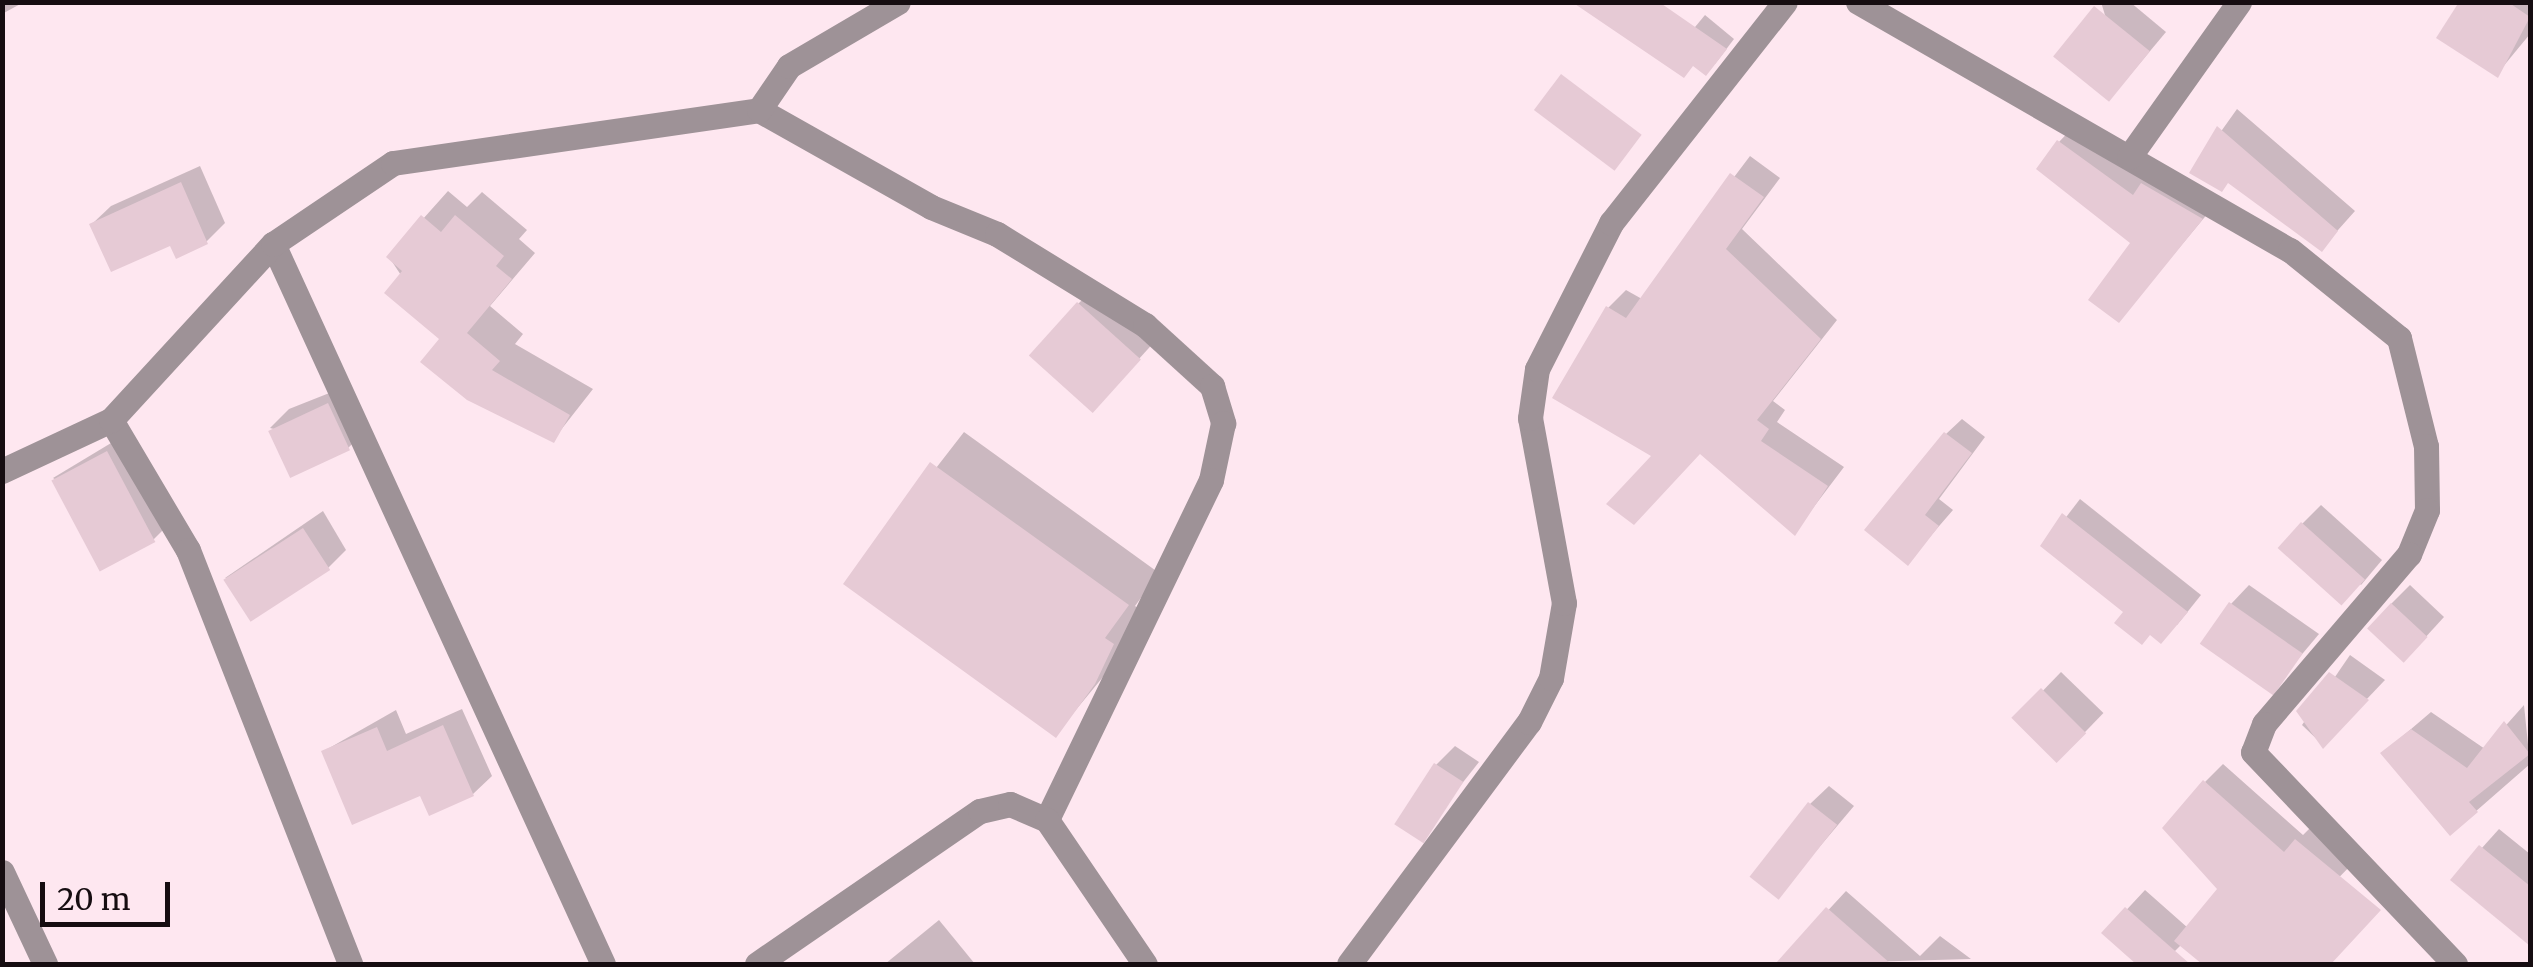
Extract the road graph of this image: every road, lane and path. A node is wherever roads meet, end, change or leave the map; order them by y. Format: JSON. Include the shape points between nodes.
{"nodes":[{"id":1,"x":898,"y":2,"type":"edge"},
{"id":2,"x":1785,"y":2,"type":"edge"},
{"id":3,"x":1858,"y":2,"type":"edge"},
{"id":4,"x":2239,"y":2,"type":"edge"},
{"id":5,"x":759,"y":110,"type":"junction"},
{"id":6,"x":2129,"y":157,"type":"junction"},
{"id":7,"x":273,"y":244,"type":"junction"},
{"id":8,"x":111,"y":420,"type":"junction"},
{"id":9,"x":2,"y":471,"type":"edge"},
{"id":10,"x":1047,"y":820,"type":"junction"},
{"id":11,"x":2,"y":872,"type":"edge"},
{"id":12,"x":46,"y":964,"type":"edge"},
{"id":13,"x":350,"y":964,"type":"edge"},
{"id":14,"x":603,"y":964,"type":"edge"},
{"id":15,"x":758,"y":964,"type":"edge"},
{"id":16,"x":1145,"y":964,"type":"edge"},
{"id":17,"x":1350,"y":964,"type":"edge"},
{"id":18,"x":2454,"y":964,"type":"edge"}],
"edges":[{"from":1,"to":5,"type":"street","via":[[789,66]]},
{"from":2,"to":17,"type":"street","via":[[1611,223],[1537,369],[1530,418],[1564,603],[1551,678],[1529,722]]},
{"from":3,"to":6,"type":"street"},
{"from":4,"to":6,"type":"street"},
{"from":5,"to":7,"type":"street","via":[[394,163]]},
{"from":5,"to":10,"type":"street","via":[[931,207],[997,234],[1145,326],[1212,386],[1223,423],[1211,480]]},
{"from":6,"to":18,"type":"street","via":[[2290,250],[2398,338],[2426,446],[2427,510],[2410,554],[2264,724],[2253,752]]},
{"from":7,"to":8,"type":"street"},
{"from":7,"to":14,"type":"street"},
{"from":8,"to":9,"type":"street"},
{"from":8,"to":13,"type":"street","via":[[188,550]]},
{"from":10,"to":15,"type":"street","via":[[1010,804],[980,810]]},
{"from":10,"to":16,"type":"street"},
{"from":11,"to":12,"type":"street"}]}
